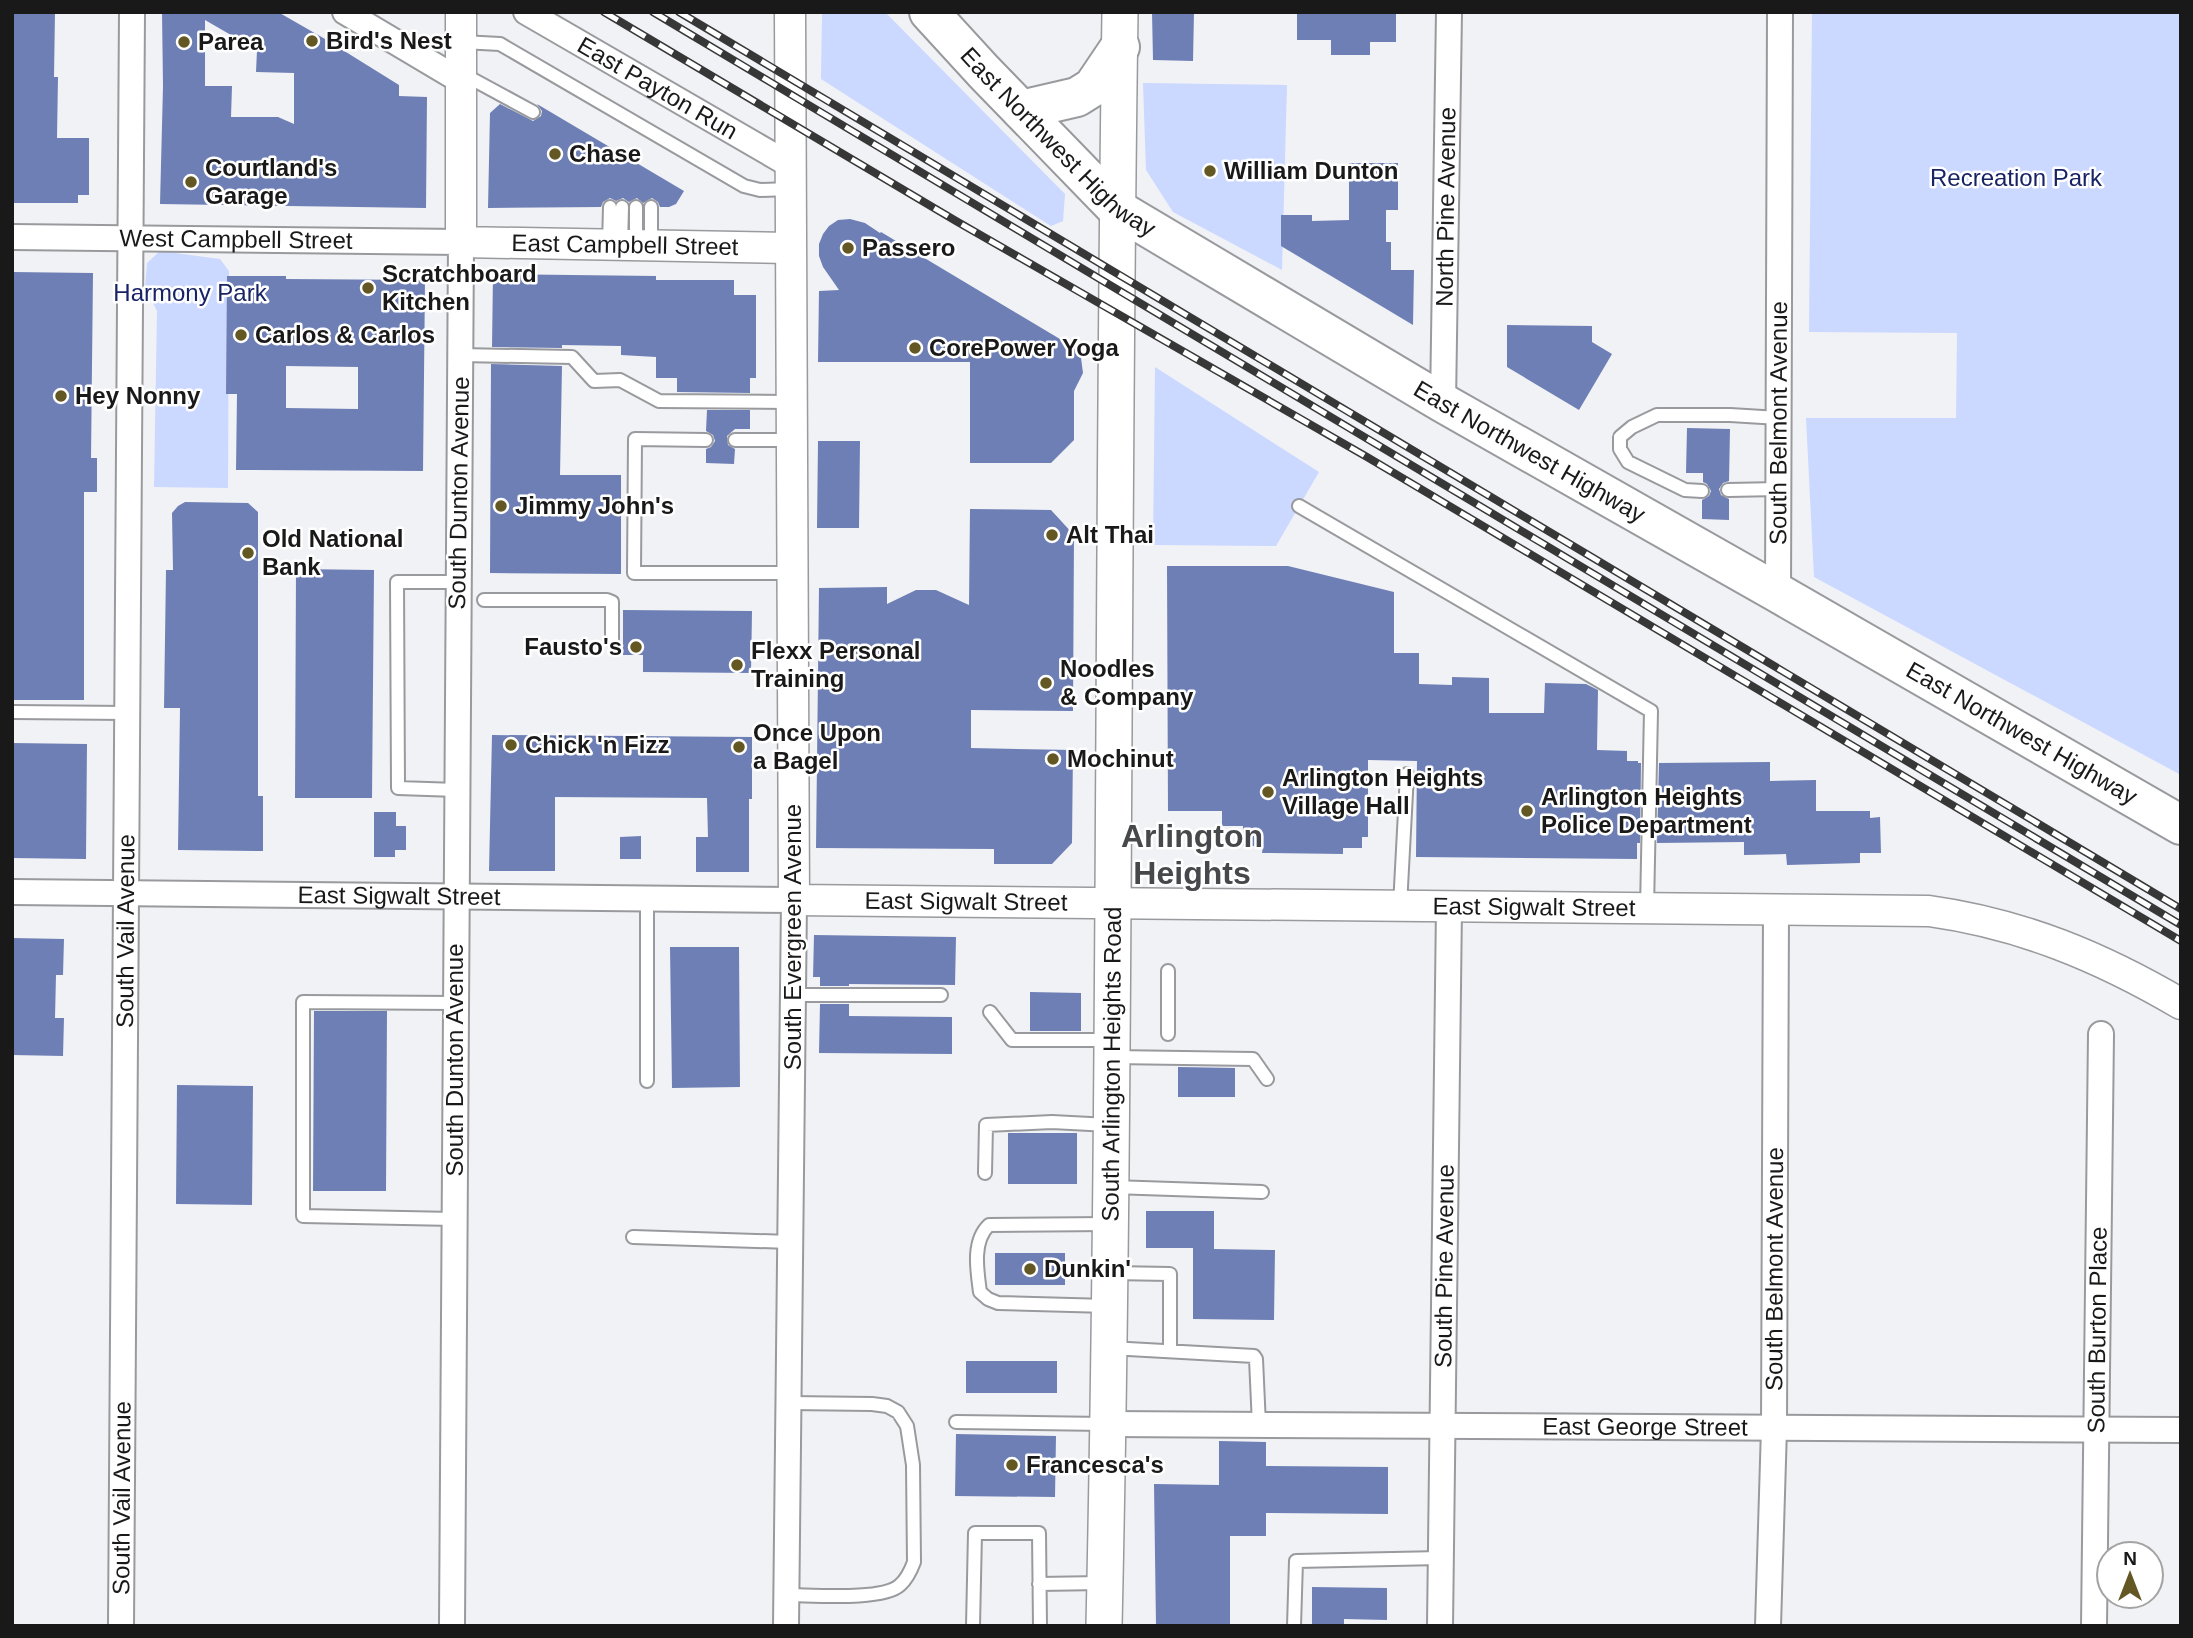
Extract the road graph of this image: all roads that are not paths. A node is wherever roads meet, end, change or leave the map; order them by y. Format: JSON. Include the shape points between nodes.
{"nodes":[{"id":1,"x":132,"y":12,"type":"edge"},
{"id":2,"x":345,"y":12,"type":"edge"},
{"id":3,"x":461,"y":12,"type":"edge"},
{"id":4,"x":526,"y":12,"type":"edge"},
{"id":5,"x":790,"y":12,"type":"edge"},
{"id":6,"x":929,"y":12,"type":"edge"},
{"id":7,"x":1449,"y":12,"type":"edge"},
{"id":8,"x":1780,"y":12,"type":"edge"},
{"id":9,"x":1120,"y":30,"type":"edge"},
{"id":10,"x":461,"y":42,"type":"junction"},
{"id":11,"x":461,"y":77,"type":"junction"},
{"id":12,"x":1021,"y":110,"type":"junction"},
{"id":13,"x":533,"y":112,"type":"dead end"},
{"id":14,"x":790,"y":177,"type":"junction"},
{"id":15,"x":616,"y":207,"type":"dead end"},
{"id":16,"x":636,"y":207,"type":"dead end"},
{"id":17,"x":651,"y":207,"type":"dead end"},
{"id":18,"x":1117,"y":209,"type":"junction"},
{"id":19,"x":12,"y":237,"type":"edge"},
{"id":20,"x":130,"y":237,"type":"junction"},
{"id":21,"x":461,"y":242,"type":"junction"},
{"id":22,"x":629,"y":245,"type":"junction"},
{"id":23,"x":790,"y":248,"type":"junction"},
{"id":24,"x":460,"y":355,"type":"junction"},
{"id":25,"x":791,"y":402,"type":"junction"},
{"id":26,"x":1443,"y":403,"type":"junction"},
{"id":27,"x":1779,"y":418,"type":"junction"},
{"id":28,"x":706,"y":440,"type":"dead end"},
{"id":29,"x":735,"y":440,"type":"dead end"},
{"id":30,"x":791,"y":440,"type":"junction"},
{"id":31,"x":1779,"y":489,"type":"junction"},
{"id":32,"x":1728,"y":490,"type":"dead end"},
{"id":33,"x":1703,"y":491,"type":"dead end"},
{"id":34,"x":1299,"y":506,"type":"dead end"},
{"id":35,"x":792,"y":573,"type":"junction"},
{"id":36,"x":458,"y":582,"type":"junction"},
{"id":37,"x":1779,"y":593,"type":"junction"},
{"id":38,"x":484,"y":600,"type":"dead end"},
{"id":39,"x":612,"y":640,"type":"dead end"},
{"id":40,"x":12,"y":712,"type":"edge"},
{"id":41,"x":128,"y":713,"type":"junction"},
{"id":42,"x":1407,"y":774,"type":"dead end"},
{"id":43,"x":457,"y":790,"type":"junction"},
{"id":44,"x":2181,"y":825,"type":"edge"},
{"id":45,"x":12,"y":892,"type":"edge"},
{"id":46,"x":127,"y":893,"type":"junction"},
{"id":47,"x":456,"y":897,"type":"junction"},
{"id":48,"x":647,"y":898,"type":"junction"},
{"id":49,"x":794,"y":900,"type":"junction"},
{"id":50,"x":1114,"y":903,"type":"junction"},
{"id":51,"x":1400,"y":906,"type":"junction"},
{"id":52,"x":1449,"y":907,"type":"junction"},
{"id":53,"x":1647,"y":909,"type":"junction"},
{"id":54,"x":1776,"y":911,"type":"junction"},
{"id":55,"x":1168,"y":971,"type":"dead end"},
{"id":56,"x":793,"y":995,"type":"junction"},
{"id":57,"x":941,"y":995,"type":"dead end"},
{"id":58,"x":455,"y":1003,"type":"junction"},
{"id":59,"x":2181,"y":1004,"type":"edge"},
{"id":60,"x":990,"y":1012,"type":"dead end"},
{"id":61,"x":1168,"y":1034,"type":"dead end"},
{"id":62,"x":2101,"y":1034,"type":"dead end"},
{"id":63,"x":1113,"y":1048,"type":"junction"},
{"id":64,"x":1267,"y":1079,"type":"dead end"},
{"id":65,"x":648,"y":1082,"type":"dead end"},
{"id":66,"x":1112,"y":1125,"type":"junction"},
{"id":67,"x":985,"y":1173,"type":"dead end"},
{"id":68,"x":1112,"y":1187,"type":"junction"},
{"id":69,"x":1262,"y":1192,"type":"dead end"},
{"id":70,"x":454,"y":1219,"type":"junction"},
{"id":71,"x":1112,"y":1224,"type":"junction"},
{"id":72,"x":633,"y":1237,"type":"dead end"},
{"id":73,"x":790,"y":1242,"type":"junction"},
{"id":74,"x":1111,"y":1289,"type":"junction"},
{"id":75,"x":1110,"y":1348,"type":"junction"},
{"id":76,"x":1170,"y":1351,"type":"junction"},
{"id":77,"x":789,"y":1403,"type":"junction"},
{"id":78,"x":956,"y":1422,"type":"dead end"},
{"id":79,"x":1109,"y":1424,"type":"junction"},
{"id":80,"x":1259,"y":1425,"type":"junction"},
{"id":81,"x":1442,"y":1426,"type":"junction"},
{"id":82,"x":1774,"y":1428,"type":"junction"},
{"id":83,"x":2096,"y":1430,"type":"junction"},
{"id":84,"x":2181,"y":1430,"type":"edge"},
{"id":85,"x":1441,"y":1558,"type":"junction"},
{"id":86,"x":1105,"y":1583,"type":"junction"},
{"id":87,"x":1039,"y":1584,"type":"junction"},
{"id":88,"x":787,"y":1595,"type":"junction"},
{"id":89,"x":121,"y":1626,"type":"edge"},
{"id":90,"x":452,"y":1626,"type":"edge"},
{"id":91,"x":786,"y":1626,"type":"edge"},
{"id":92,"x":974,"y":1626,"type":"edge"},
{"id":93,"x":1040,"y":1626,"type":"edge"},
{"id":94,"x":1104,"y":1626,"type":"edge"},
{"id":95,"x":1294,"y":1626,"type":"edge"},
{"id":96,"x":1440,"y":1626,"type":"edge"},
{"id":97,"x":1768,"y":1626,"type":"edge"},
{"id":98,"x":2094,"y":1626,"type":"edge"}],
"edges":[{"from":1,"to":20,"type":"street","name":"South Vail Avenue"},
{"from":2,"to":11,"type":"street"},
{"from":3,"to":10,"type":"street"},
{"from":4,"to":14,"type":"street","name":"East Payton Run"},
{"from":5,"to":14,"type":"street","name":"South Evergreen Avenue"},
{"from":6,"to":12,"type":"main road","name":"East Northwest Highway"},
{"from":7,"to":26,"type":"street","name":"North Pine Avenue"},
{"from":8,"to":27,"type":"street","name":"South Belmont Avenue"},
{"from":9,"to":12,"type":"main road","via":[[1093,87],[1077,97]]},
{"from":9,"to":18,"type":"main road","name":"South Arlington Heights Road"},
{"from":10,"to":11,"type":"street"},
{"from":10,"to":14,"type":"lane","via":[[499,44],[744,186],[760,190]]},
{"from":11,"to":13,"type":"lane"},
{"from":11,"to":21,"type":"street"},
{"from":12,"to":18,"type":"main road","name":"East Northwest Highway"},
{"from":14,"to":23,"type":"street","name":"South Evergreen Avenue"},
{"from":15,"to":22,"type":"lane"},
{"from":16,"to":22,"type":"lane"},
{"from":17,"to":22,"type":"lane"},
{"from":18,"to":26,"type":"main road","name":"East Northwest Highway"},
{"from":18,"to":50,"type":"main road","name":"South Arlington Heights Road"},
{"from":19,"to":20,"type":"street","name":"West Campbell Street"},
{"from":20,"to":21,"type":"street","name":"West Campbell Street"},
{"from":20,"to":41,"type":"street","name":"South Vail Avenue"},
{"from":21,"to":22,"type":"street","name":"East Campbell Street"},
{"from":21,"to":24,"type":"street","name":"South Dunton Avenue"},
{"from":22,"to":23,"type":"street","name":"East Campbell Street"},
{"from":23,"to":25,"type":"street","name":"South Evergreen Avenue"},
{"from":24,"to":25,"type":"lane","via":[[572,357],[594,381],[620,380],[659,401]]},
{"from":24,"to":36,"type":"street","name":"South Dunton Avenue"},
{"from":25,"to":30,"type":"street","name":"South Evergreen Avenue"},
{"from":26,"to":37,"type":"main road","name":"East Northwest Highway"},
{"from":27,"to":31,"type":"street","name":"South Belmont Avenue"},
{"from":27,"to":33,"type":"lane","via":[[1657,415],[1620,437],[1620,450],[1628,462],[1685,490]]},
{"from":28,"to":35,"type":"lane","via":[[635,439],[634,573]]},
{"from":29,"to":30,"type":"lane"},
{"from":30,"to":35,"type":"street","name":"South Evergreen Avenue"},
{"from":31,"to":32,"type":"lane"},
{"from":31,"to":37,"type":"street","name":"South Belmont Avenue"},
{"from":34,"to":53,"type":"lane","via":[[1651,711]]},
{"from":35,"to":49,"type":"street","name":"South Evergreen Avenue"},
{"from":36,"to":43,"type":"street","name":"South Dunton Avenue"},
{"from":36,"to":43,"type":"lane","via":[[397,582],[398,788]]},
{"from":37,"to":44,"type":"main road","name":"East Northwest Highway"},
{"from":38,"to":39,"type":"lane","via":[[607,600],[613,610]]},
{"from":40,"to":41,"type":"lane"},
{"from":41,"to":46,"type":"street","name":"South Vail Avenue"},
{"from":42,"to":51,"type":"lane"},
{"from":43,"to":47,"type":"street","name":"South Dunton Avenue"},
{"from":45,"to":46,"type":"street","name":"East Sigwalt Street"},
{"from":46,"to":47,"type":"street","name":"East Sigwalt Street"},
{"from":46,"to":89,"type":"street","name":"South Vail Avenue"},
{"from":47,"to":48,"type":"street","name":"East Sigwalt Street"},
{"from":47,"to":58,"type":"street","name":"South Dunton Avenue"},
{"from":48,"to":49,"type":"street","name":"East Sigwalt Street"},
{"from":48,"to":65,"type":"lane"},
{"from":49,"to":50,"type":"street","name":"East Sigwalt Street"},
{"from":49,"to":56,"type":"street","name":"South Evergreen Avenue"},
{"from":50,"to":51,"type":"street","name":"East Sigwalt Street"},
{"from":50,"to":63,"type":"main road","name":"South Arlington Heights Road"},
{"from":51,"to":52,"type":"street","name":"East Sigwalt Street"},
{"from":52,"to":53,"type":"street","name":"East Sigwalt Street"},
{"from":52,"to":81,"type":"street","name":"South Pine Avenue"},
{"from":53,"to":54,"type":"street","name":"East Sigwalt Street"},
{"from":54,"to":59,"type":"street","name":"East Sigwalt Street","via":[[1929,911],[1971,917],[2081,951]]},
{"from":54,"to":82,"type":"street","name":"South Belmont Avenue"},
{"from":55,"to":61,"type":"lane"},
{"from":56,"to":57,"type":"lane"},
{"from":56,"to":73,"type":"street","name":"South Evergreen Avenue"},
{"from":58,"to":70,"type":"street","name":"South Dunton Avenue"},
{"from":58,"to":70,"type":"lane","via":[[303,1002],[303,1216]]},
{"from":60,"to":63,"type":"lane","via":[[1012,1040]]},
{"from":62,"to":83,"type":"street","name":"South Burton Place"},
{"from":63,"to":64,"type":"lane","via":[[1253,1059]]},
{"from":63,"to":66,"type":"main road","name":"South Arlington Heights Road"},
{"from":66,"to":67,"type":"lane","via":[[986,1125]]},
{"from":66,"to":68,"type":"main road","name":"South Arlington Heights Road"},
{"from":68,"to":69,"type":"lane"},
{"from":68,"to":71,"type":"main road","name":"South Arlington Heights Road"},
{"from":70,"to":90,"type":"street","name":"South Dunton Avenue"},
{"from":71,"to":74,"type":"main road","name":"South Arlington Heights Road"},
{"from":71,"to":74,"type":"lane","via":[[989,1225],[981,1232],[978,1251],[980,1292],[998,1303]]},
{"from":72,"to":73,"type":"lane"},
{"from":73,"to":77,"type":"street","name":"South Evergreen Avenue"},
{"from":74,"to":75,"type":"main road","name":"South Arlington Heights Road"},
{"from":74,"to":76,"type":"lane","via":[[1170,1274]]},
{"from":75,"to":76,"type":"lane"},
{"from":75,"to":79,"type":"main road","name":"South Arlington Heights Road"},
{"from":76,"to":80,"type":"lane","via":[[1254,1356]]},
{"from":77,"to":88,"type":"street","name":"South Evergreen Avenue"},
{"from":77,"to":88,"type":"lane","via":[[872,1404],[898,1412],[907,1426],[913,1465],[914,1562],[899,1587],[886,1593]]},
{"from":78,"to":79,"type":"lane"},
{"from":79,"to":80,"type":"street","name":"East George Street"},
{"from":79,"to":86,"type":"main road","name":"South Arlington Heights Road"},
{"from":80,"to":81,"type":"street","name":"East George Street"},
{"from":81,"to":82,"type":"street","name":"East George Street"},
{"from":81,"to":85,"type":"street","name":"South Pine Avenue"},
{"from":82,"to":83,"type":"street","name":"East George Street"},
{"from":82,"to":97,"type":"street","name":"South Belmont Avenue"},
{"from":83,"to":84,"type":"street","name":"East George Street"},
{"from":83,"to":98,"type":"street","name":"South Burton Place"},
{"from":85,"to":95,"type":"lane","via":[[1296,1561]]},
{"from":85,"to":96,"type":"street","name":"South Pine Avenue"},
{"from":86,"to":87,"type":"lane"},
{"from":86,"to":94,"type":"main road","name":"South Arlington Heights Road"},
{"from":87,"to":92,"type":"lane","via":[[1039,1533],[975,1533]]},
{"from":87,"to":93,"type":"lane"},
{"from":88,"to":91,"type":"street","name":"South Evergreen Avenue"}]}
